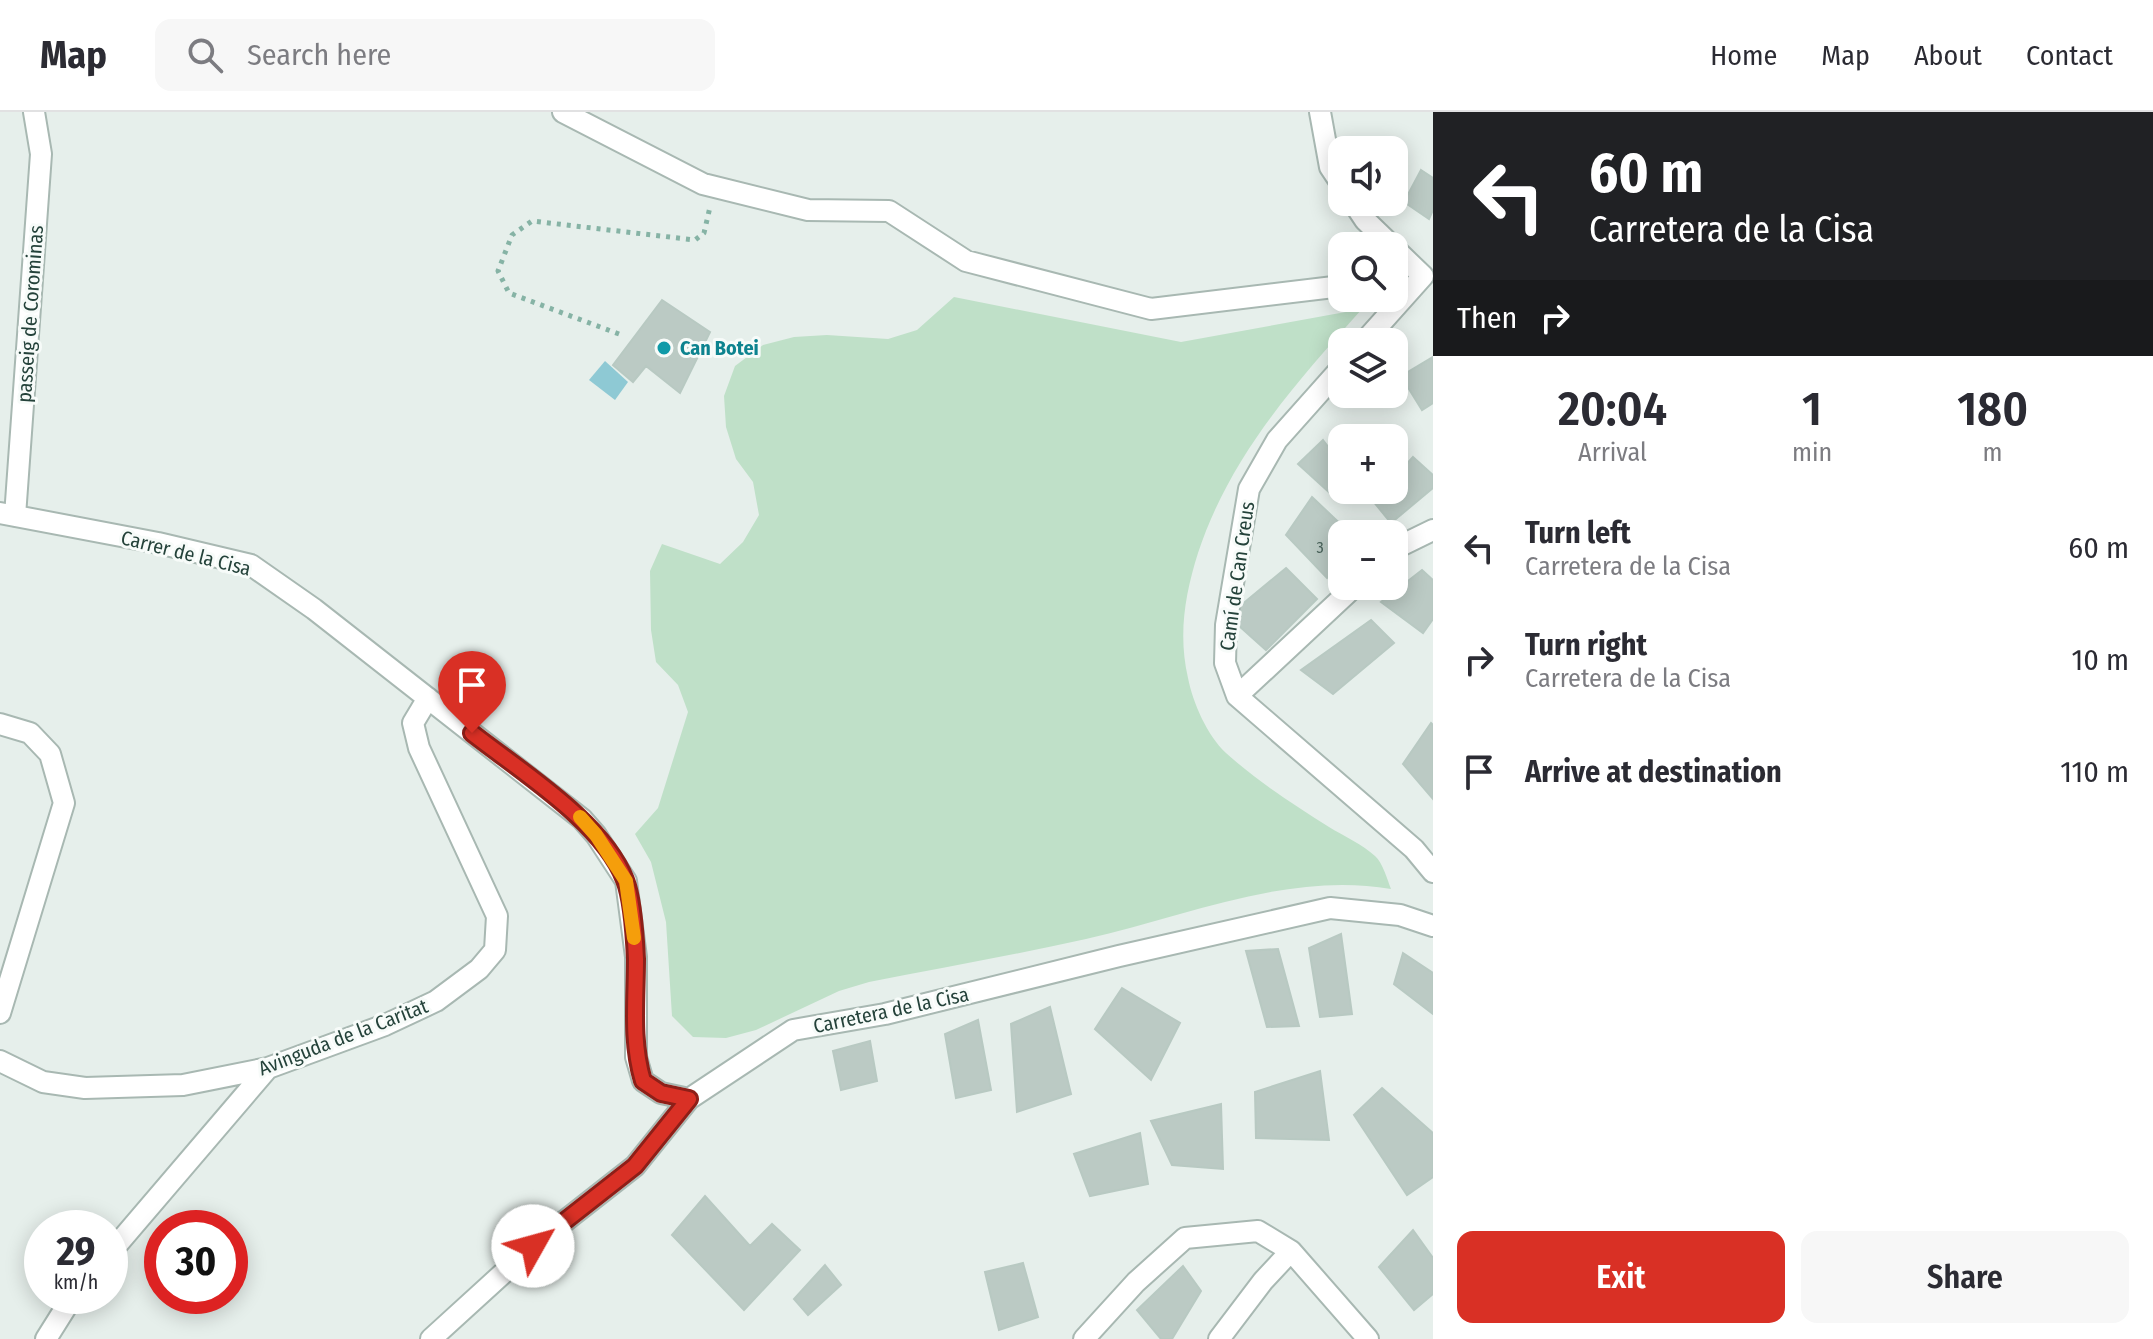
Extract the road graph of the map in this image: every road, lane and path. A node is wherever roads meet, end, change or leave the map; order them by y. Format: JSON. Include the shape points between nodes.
{"nodes":[{"id":1,"x":34,"y":112,"type":"edge"},
{"id":2,"x":1320,"y":112,"type":"edge"},
{"id":3,"x":572,"y":117,"type":"edge"},
{"id":4,"x":1328,"y":156,"type":"edge"},
{"id":5,"x":716,"y":187,"type":"junction"},
{"id":6,"x":1362,"y":216,"type":"edge"},
{"id":7,"x":1377,"y":232,"type":"edge"},
{"id":8,"x":1408,"y":260,"type":"edge"},
{"id":9,"x":1428,"y":277,"type":"edge"},
{"id":10,"x":1408,"y":279,"type":"edge"},
{"id":11,"x":1328,"y":288,"type":"edge"},
{"id":12,"x":1378,"y":328,"type":"edge"},
{"id":13,"x":619,"y":334,"type":"dead end"},
{"id":14,"x":1328,"y":383,"type":"edge"},
{"id":15,"x":8,"y":514,"type":"edge"},
{"id":16,"x":1433,"y":530,"type":"edge"},
{"id":17,"x":1408,"y":542,"type":"edge"},
{"id":18,"x":1340,"y":600,"type":"edge"},
{"id":19,"x":1237,"y":696,"type":"junction"},
{"id":20,"x":428,"y":698,"type":"junction"},
{"id":21,"x":0,"y":724,"type":"edge"},
{"id":22,"x":1433,"y":872,"type":"edge"},
{"id":23,"x":1433,"y":926,"type":"edge"},
{"id":24,"x":0,"y":1013,"type":"edge"},
{"id":25,"x":0,"y":1061,"type":"edge"},
{"id":26,"x":268,"y":1068,"type":"junction"},
{"id":27,"x":689,"y":1099,"type":"junction"},
{"id":28,"x":128,"y":1232,"type":"edge"},
{"id":29,"x":1291,"y":1251,"type":"junction"},
{"id":30,"x":62,"y":1314,"type":"edge"},
{"id":31,"x":46,"y":1339,"type":"edge"},
{"id":32,"x":431,"y":1339,"type":"edge"},
{"id":33,"x":1084,"y":1339,"type":"edge"},
{"id":34,"x":1219,"y":1339,"type":"edge"},
{"id":35,"x":1368,"y":1339,"type":"edge"}],
"edges":[{"from":1,"to":15,"type":"street","name":"passeig de Corominas","via":[[41,154]]},
{"from":2,"to":4,"type":"street"},
{"from":3,"to":5,"type":"street"},
{"from":5,"to":11,"type":"street","via":[[808,210],[889,211],[966,261],[1151,309]]},
{"from":5,"to":13,"type":"path","via":[[704,233],[695,240],[532,221],[512,235],[498,271],[509,293]]},
{"from":6,"to":7,"type":"street"},
{"from":8,"to":9,"type":"street"},
{"from":9,"to":10,"type":"street"},
{"from":9,"to":12,"type":"street"},
{"from":14,"to":19,"type":"street","name":"Camí de Can Creus","via":[[1277,440],[1249,489],[1226,625],[1225,663]]},
{"from":15,"to":20,"type":"street","name":"Carrer de la Cisa","via":[[251,565]]},
{"from":16,"to":17,"type":"street"},
{"from":18,"to":19,"type":"street"},
{"from":19,"to":22,"type":"street","via":[[1414,849]]},
{"from":20,"to":26,"type":"street","name":"Avinguda de la Caritat","via":[[413,723],[419,748],[497,916],[495,950],[436,1001]]},
{"from":20,"to":27,"type":"street","via":[[582,819],[613,859],[626,881],[632,920],[636,1057],[643,1081],[661,1093]]},
{"from":21,"to":24,"type":"street","via":[[30,733],[50,754],[64,803]]},
{"from":23,"to":27,"type":"street","name":"Carretera de la Cisa","via":[[1400,915],[1330,908],[885,1014],[793,1030]]},
{"from":25,"to":26,"type":"street","name":"Avinguda de la Caritat","via":[[43,1082],[85,1088],[183,1085]]},
{"from":26,"to":28,"type":"street"},
{"from":27,"to":32,"type":"street","name":"Carretera de la Cisa","via":[[635,1166],[533,1246]]},
{"from":29,"to":33,"type":"street","via":[[1258,1231],[1185,1238]]},
{"from":29,"to":34,"type":"street"},
{"from":29,"to":35,"type":"street"},
{"from":30,"to":31,"type":"street"}]}
